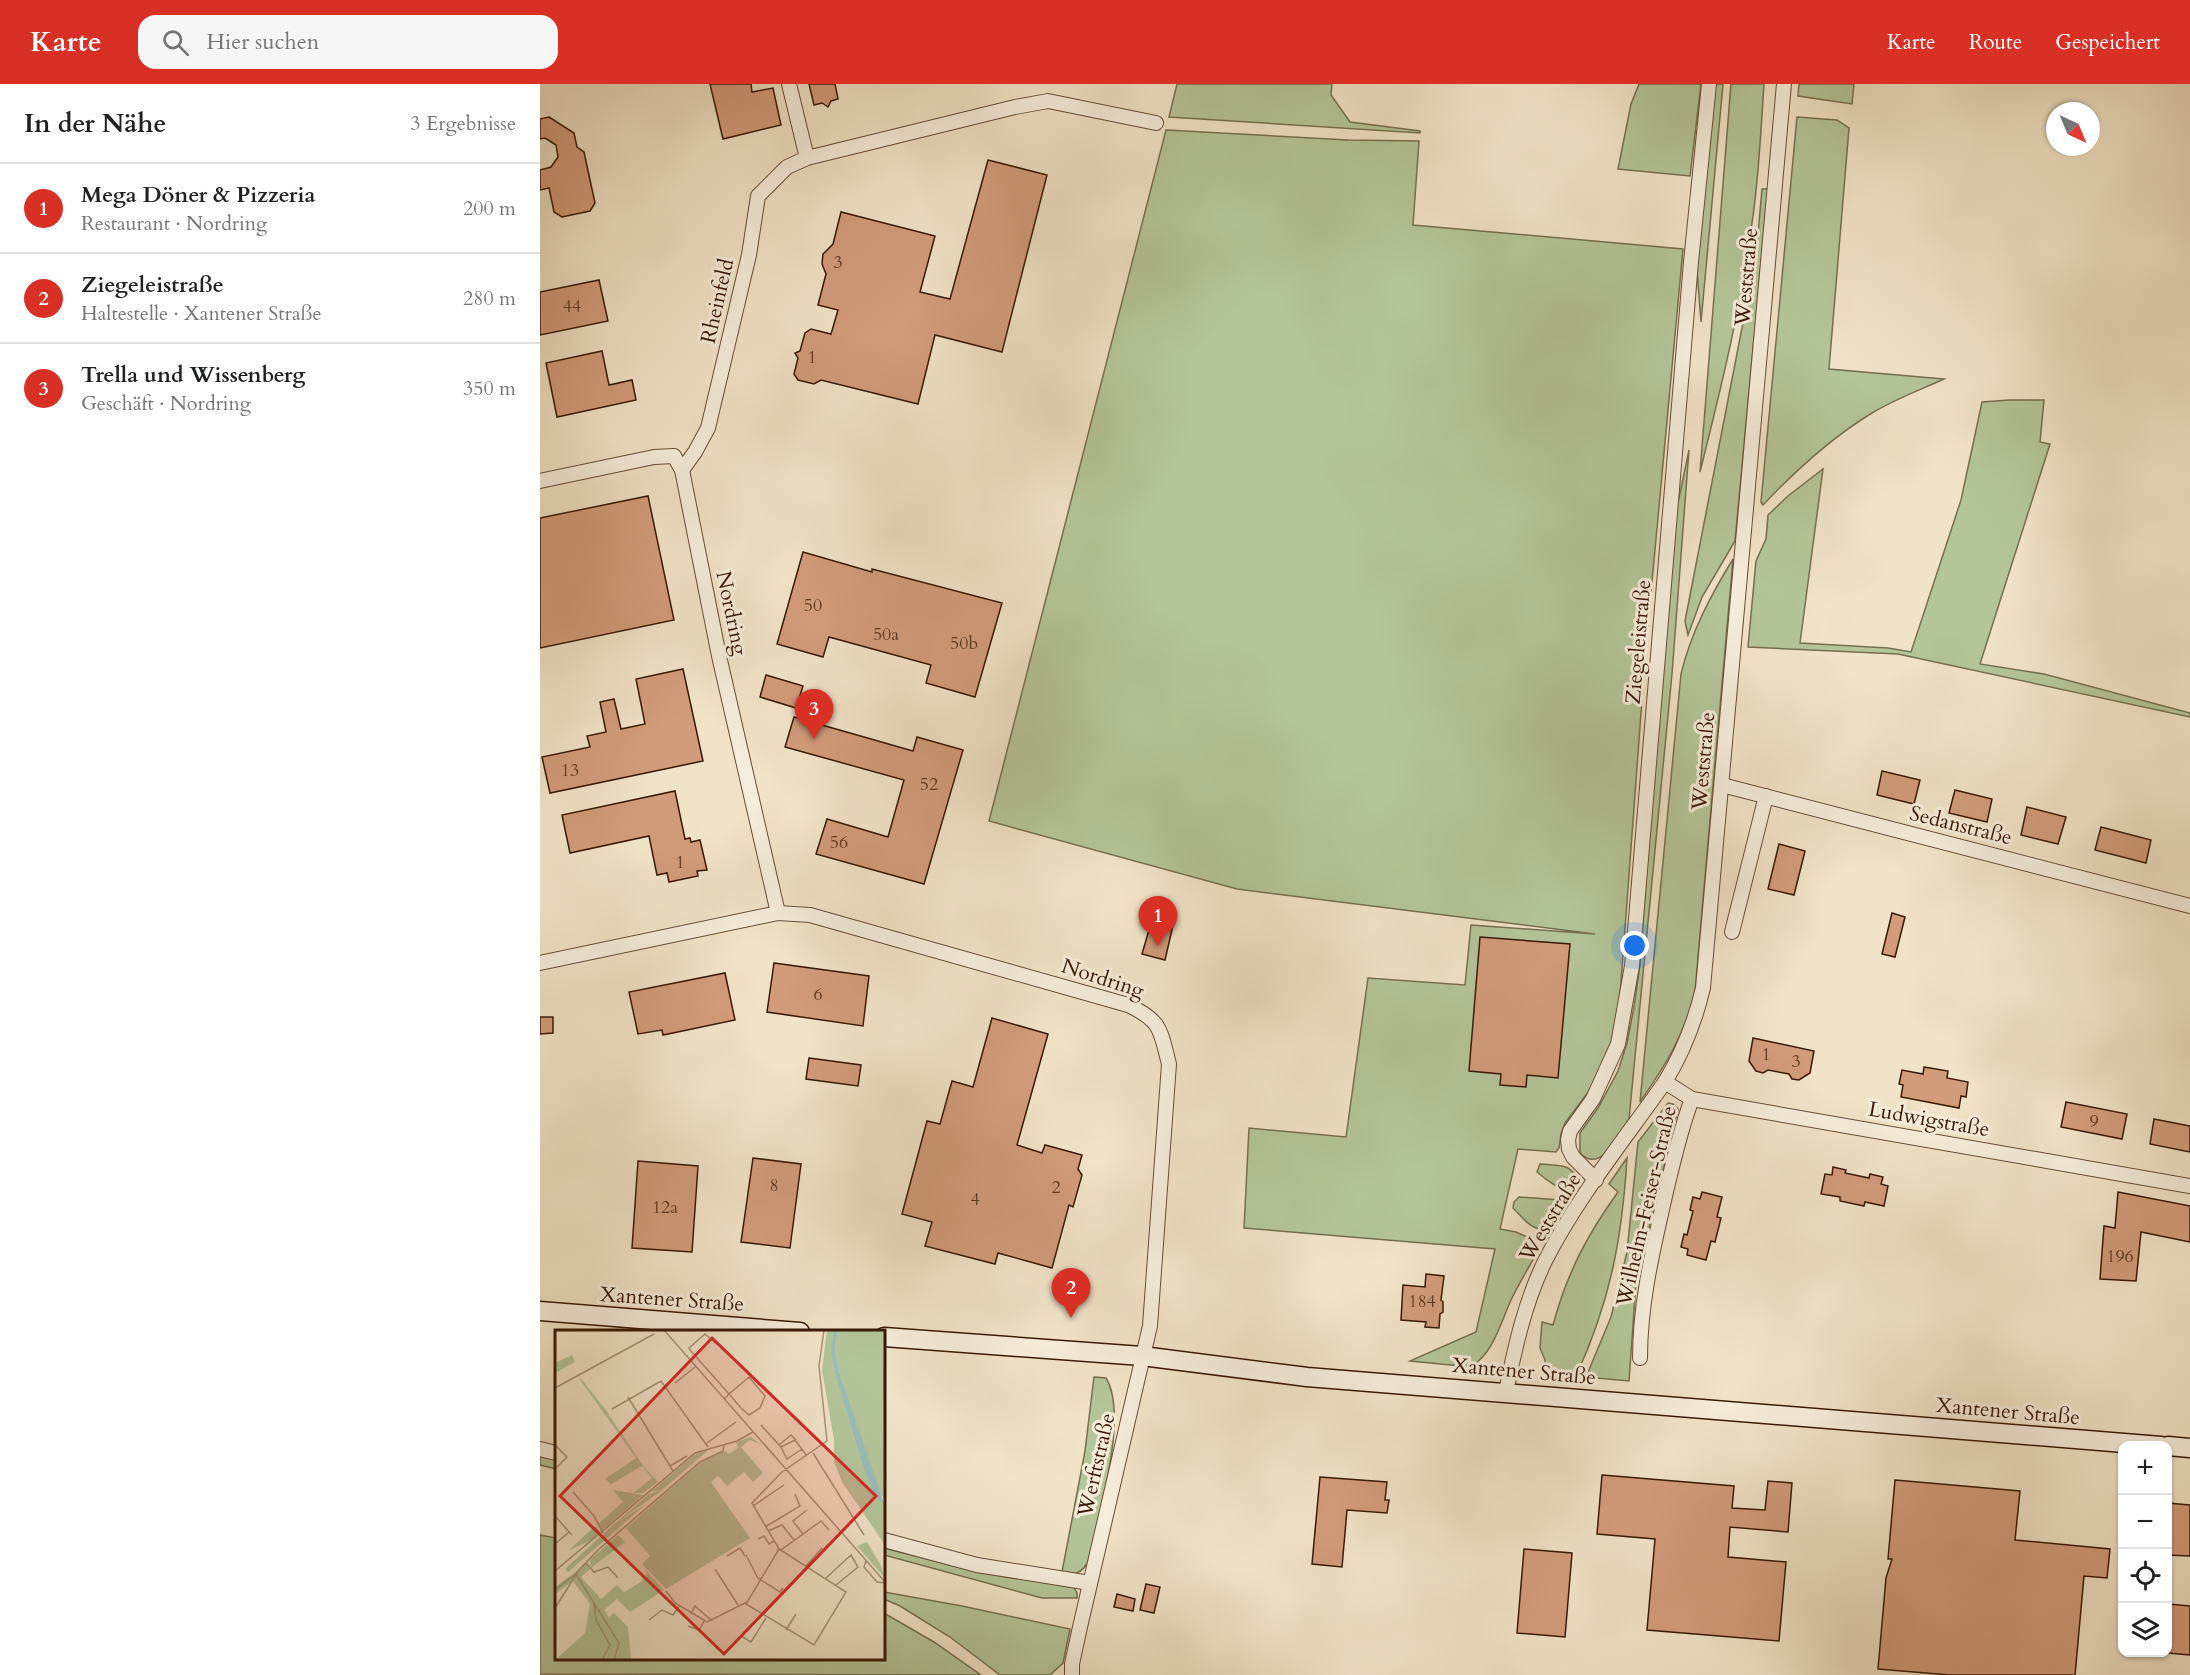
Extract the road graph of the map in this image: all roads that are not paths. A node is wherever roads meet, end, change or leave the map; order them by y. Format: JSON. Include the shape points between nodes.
{"nodes":[{"id":1,"x":789,"y":84,"type":"edge"},
{"id":2,"x":1709,"y":84,"type":"edge"},
{"id":3,"x":1784,"y":84,"type":"edge"},
{"id":4,"x":1156,"y":123,"type":"dead end"},
{"id":5,"x":807,"y":158,"type":"junction"},
{"id":6,"x":682,"y":470,"type":"junction"},
{"id":7,"x":540,"y":481,"type":"edge"},
{"id":8,"x":1722,"y":785,"type":"junction"},
{"id":9,"x":1766,"y":796,"type":"junction"},
{"id":10,"x":2190,"y":906,"type":"edge"},
{"id":11,"x":778,"y":913,"type":"junction"},
{"id":12,"x":1732,"y":932,"type":"dead end"},
{"id":13,"x":540,"y":963,"type":"edge"},
{"id":14,"x":1665,"y":1082,"type":"junction"},
{"id":15,"x":1692,"y":1099,"type":"junction"},
{"id":16,"x":1596,"y":1180,"type":"junction"},
{"id":17,"x":2190,"y":1186,"type":"edge"},
{"id":18,"x":540,"y":1311,"type":"edge"},
{"id":19,"x":775,"y":1330,"type":"edge"},
{"id":20,"x":885,"y":1337,"type":"edge"},
{"id":21,"x":1142,"y":1356,"type":"junction"},
{"id":22,"x":1640,"y":1358,"type":"dead end"},
{"id":23,"x":1506,"y":1392,"type":"junction"},
{"id":24,"x":2118,"y":1442,"type":"edge"},
{"id":25,"x":2172,"y":1446,"type":"edge"},
{"id":26,"x":2190,"y":1448,"type":"edge"},
{"id":27,"x":540,"y":1449,"type":"edge"},
{"id":28,"x":555,"y":1453,"type":"edge"},
{"id":29,"x":885,"y":1540,"type":"edge"},
{"id":30,"x":1090,"y":1583,"type":"junction"},
{"id":31,"x":1072,"y":1675,"type":"edge"}],
"edges":[{"from":1,"to":5,"type":"street"},
{"from":2,"to":16,"type":"street","name":"Ziegeleistraße","via":[[1632,966],[1618,1044],[1593,1099],[1568,1140],[1573,1157]]},
{"from":3,"to":8,"type":"street","name":"Weststraße"},
{"from":4,"to":5,"type":"street","name":"Rheinfeld","via":[[1048,101]]},
{"from":5,"to":6,"type":"street","name":"Rheinfeld","via":[[787,167],[758,196],[749,255],[708,428]]},
{"from":6,"to":7,"type":"street","via":[[674,456],[654,457]]},
{"from":6,"to":11,"type":"street","name":"Nordring","via":[[719,656]]},
{"from":8,"to":9,"type":"street","name":"Sedanstraße"},
{"from":8,"to":14,"type":"street","name":"Weststraße","via":[[1703,988],[1690,1033]]},
{"from":9,"to":10,"type":"street","name":"Sedanstraße"},
{"from":9,"to":12,"type":"street"},
{"from":11,"to":13,"type":"street","name":"Nordring"},
{"from":11,"to":21,"type":"street","name":"Nordring","via":[[810,915],[1128,1005],[1148,1015],[1160,1029],[1169,1064],[1150,1326]]},
{"from":14,"to":15,"type":"street","name":"Ludwigstraße"},
{"from":14,"to":16,"type":"street","name":"Weststraße"},
{"from":15,"to":17,"type":"street","name":"Ludwigstraße"},
{"from":15,"to":22,"type":"street","name":"Wilhelm-Feiser-Straße","via":[[1682,1125],[1645,1288]]},
{"from":16,"to":23,"type":"street","name":"Weststraße","via":[[1562,1232],[1534,1286],[1515,1344]]},
{"from":18,"to":19,"type":"main road","name":"Xantener Straße"},
{"from":20,"to":21,"type":"main road","name":"Xantener Straße"},
{"from":21,"to":23,"type":"main road","name":"Xantener Straße","via":[[1307,1377]]},
{"from":21,"to":30,"type":"street","name":"Werftstraße"},
{"from":23,"to":24,"type":"main road","name":"Xantener Straße"},
{"from":25,"to":26,"type":"main road"},
{"from":27,"to":28,"type":"street"},
{"from":29,"to":30,"type":"street","via":[[977,1565]]},
{"from":30,"to":31,"type":"street","name":"Werftstraße"}]}
